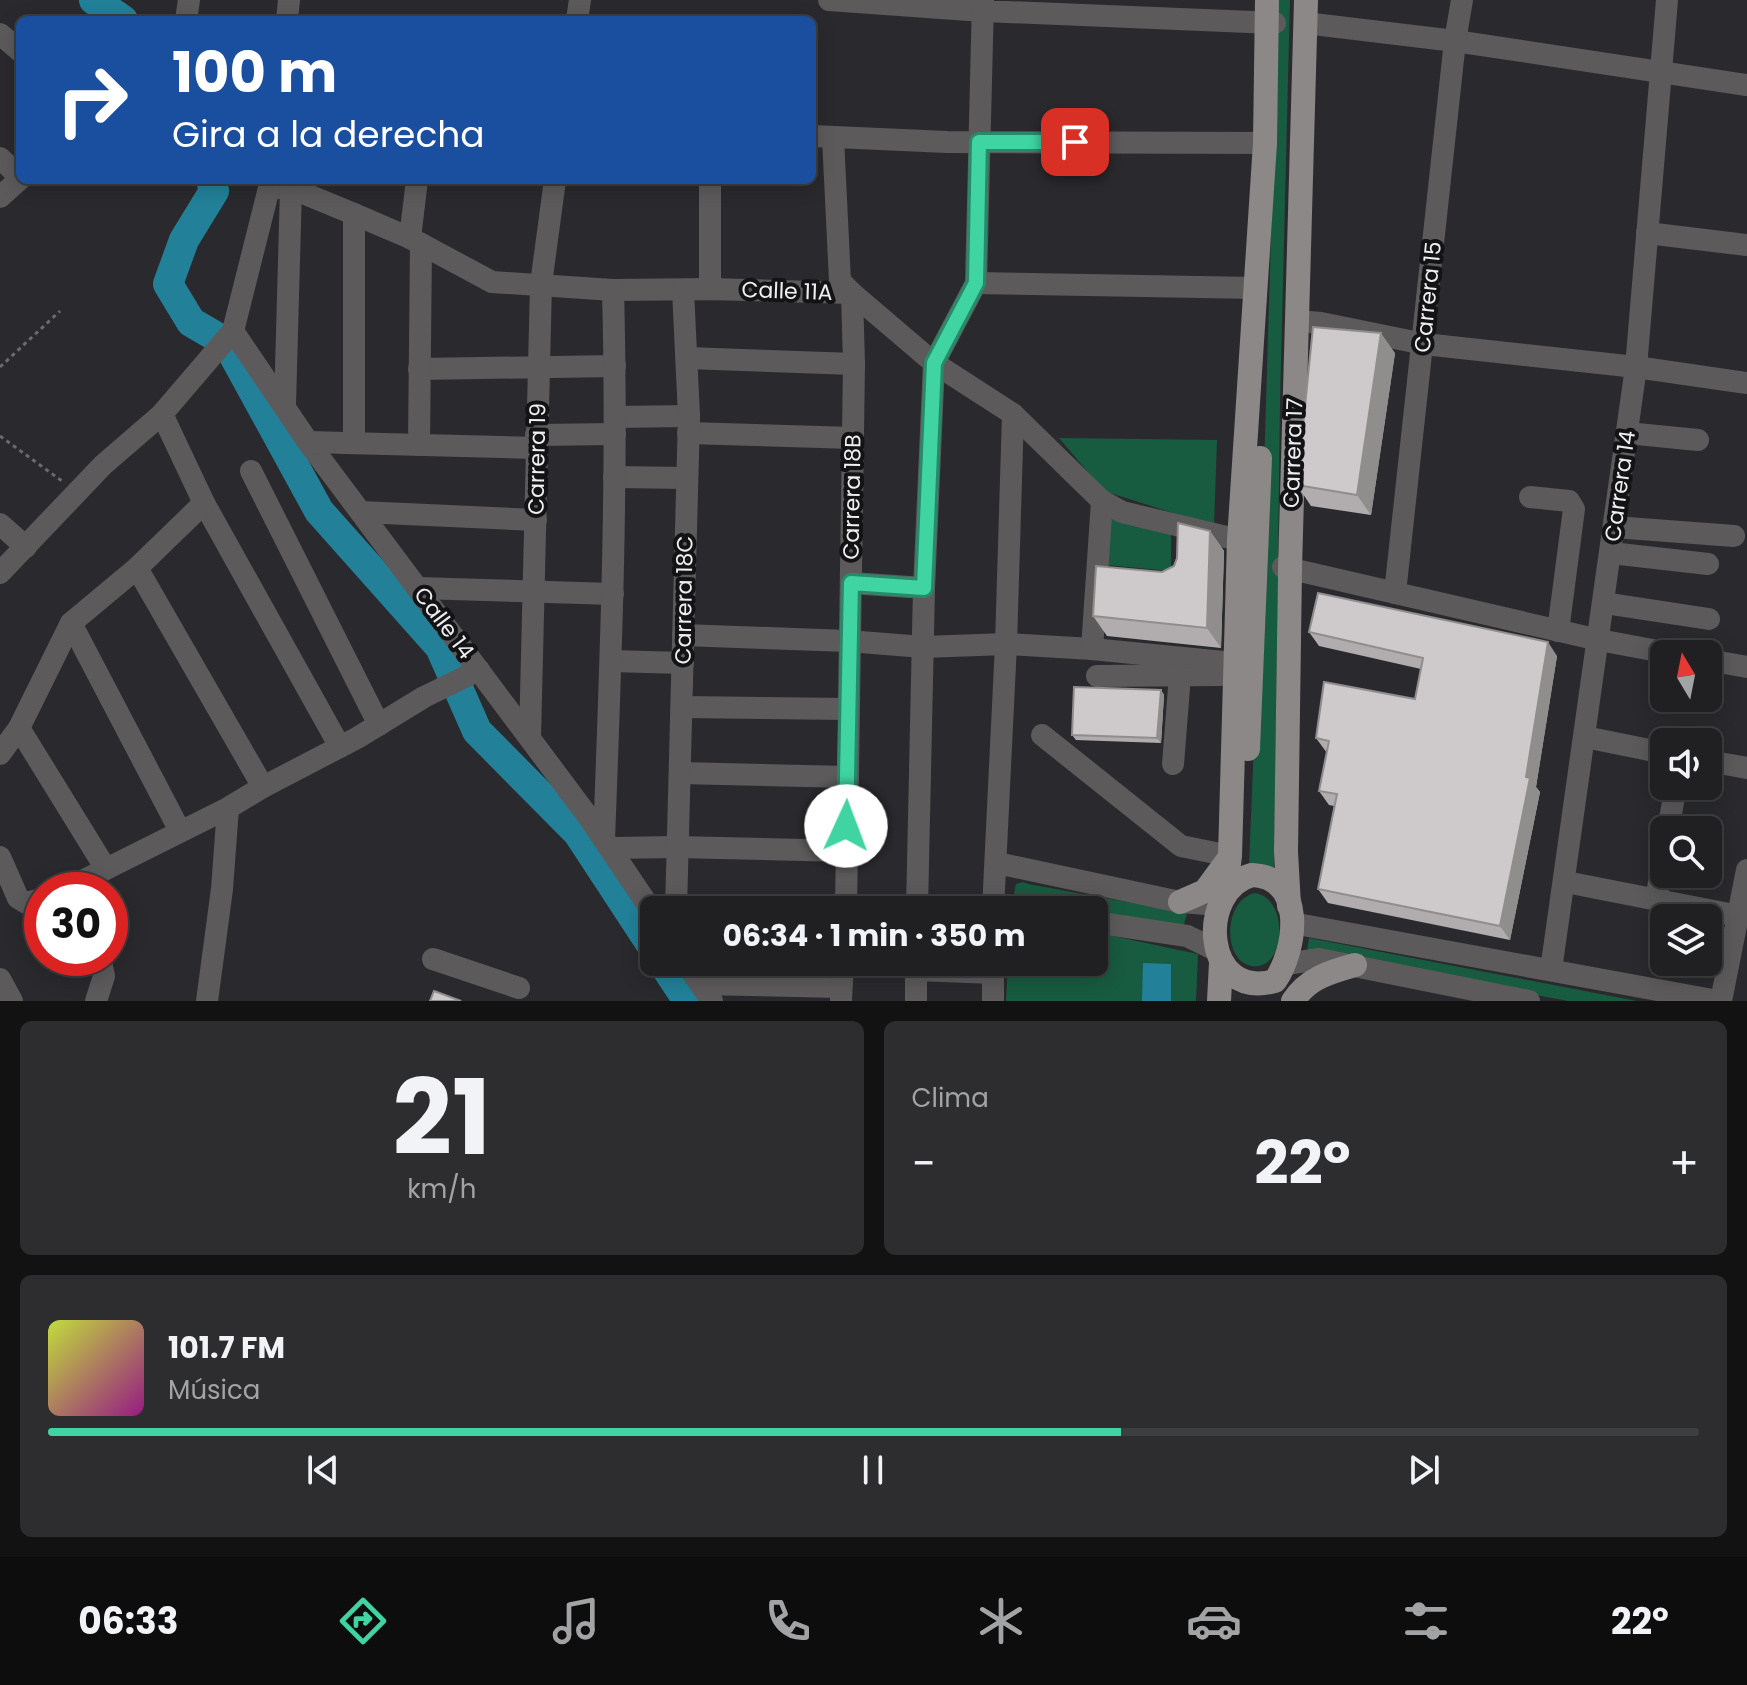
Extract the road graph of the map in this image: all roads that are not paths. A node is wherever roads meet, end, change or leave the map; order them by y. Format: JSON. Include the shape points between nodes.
{"nodes":[{"id":1,"x":829,"y":0,"type":"edge"},
{"id":2,"x":1294,"y":0,"type":"edge"},
{"id":3,"x":1462,"y":0,"type":"edge"},
{"id":4,"x":1667,"y":0,"type":"edge"},
{"id":5,"x":983,"y":6,"type":"edge"},
{"id":6,"x":1271,"y":11,"type":"edge"},
{"id":7,"x":1306,"y":12,"type":"edge"},
{"id":8,"x":0,"y":34,"type":"edge"},
{"id":9,"x":1455,"y":41,"type":"junction"},
{"id":10,"x":16,"y":48,"type":"edge"},
{"id":11,"x":1660,"y":73,"type":"junction"},
{"id":12,"x":1747,"y":85,"type":"edge"},
{"id":13,"x":823,"y":137,"type":"edge"},
{"id":14,"x":979,"y":142,"type":"junction"},
{"id":15,"x":1265,"y":143,"type":"junction"},
{"id":16,"x":0,"y":158,"type":"edge"},
{"id":17,"x":16,"y":174,"type":"edge"},
{"id":18,"x":16,"y":182,"type":"edge"},
{"id":19,"x":417,"y":184,"type":"edge"},
{"id":20,"x":554,"y":184,"type":"edge"},
{"id":21,"x":710,"y":184,"type":"edge"},
{"id":22,"x":278,"y":185,"type":"edge"},
{"id":23,"x":0,"y":197,"type":"edge"},
{"id":24,"x":354,"y":214,"type":"junction"},
{"id":25,"x":1647,"y":233,"type":"junction"},
{"id":26,"x":416,"y":241,"type":"junction"},
{"id":27,"x":1747,"y":245,"type":"edge"},
{"id":28,"x":976,"y":283,"type":"junction"},
{"id":29,"x":541,"y":284,"type":"junction"},
{"id":30,"x":1256,"y":288,"type":"junction"},
{"id":31,"x":710,"y":289,"type":"junction"},
{"id":32,"x":613,"y":290,"type":"junction"},
{"id":33,"x":683,"y":290,"type":"junction"},
{"id":34,"x":852,"y":293,"type":"junction"},
{"id":35,"x":1297,"y":321,"type":"junction"},
{"id":36,"x":228,"y":336,"type":"junction"},
{"id":37,"x":1424,"y":344,"type":"junction"},
{"id":38,"x":687,"y":358,"type":"junction"},
{"id":39,"x":934,"y":363,"type":"junction"},
{"id":40,"x":854,"y":364,"type":"junction"},
{"id":41,"x":538,"y":366,"type":"junction"},
{"id":42,"x":615,"y":366,"type":"junction"},
{"id":43,"x":1636,"y":367,"type":"junction"},
{"id":44,"x":419,"y":369,"type":"junction"},
{"id":45,"x":1747,"y":383,"type":"edge"},
{"id":46,"x":285,"y":405,"type":"junction"},
{"id":47,"x":162,"y":414,"type":"junction"},
{"id":48,"x":1013,"y":414,"type":"junction"},
{"id":49,"x":688,"y":424,"type":"junction"},
{"id":50,"x":615,"y":426,"type":"junction"},
{"id":51,"x":1627,"y":433,"type":"junction"},
{"id":52,"x":853,"y":438,"type":"junction"},
{"id":53,"x":1698,"y":440,"type":"dead end"},
{"id":54,"x":308,"y":442,"type":"junction"},
{"id":55,"x":537,"y":442,"type":"junction"},
{"id":56,"x":354,"y":443,"type":"junction"},
{"id":57,"x":419,"y":445,"type":"junction"},
{"id":58,"x":251,"y":471,"type":"dead end"},
{"id":59,"x":614,"y":477,"type":"junction"},
{"id":60,"x":687,"y":478,"type":"junction"},
{"id":61,"x":1530,"y":497,"type":"dead end"},
{"id":62,"x":1102,"y":501,"type":"junction"},
{"id":63,"x":204,"y":503,"type":"junction"},
{"id":64,"x":361,"y":512,"type":"junction"},
{"id":65,"x":536,"y":520,"type":"junction"},
{"id":66,"x":0,"y":524,"type":"edge"},
{"id":67,"x":1178,"y":526,"type":"junction"},
{"id":68,"x":1614,"y":527,"type":"junction"},
{"id":69,"x":1734,"y":536,"type":"dead end"},
{"id":70,"x":1239,"y":540,"type":"junction"},
{"id":71,"x":26,"y":547,"type":"junction"},
{"id":72,"x":1177,"y":552,"type":"edge"},
{"id":73,"x":1611,"y":553,"type":"junction"},
{"id":74,"x":1708,"y":564,"type":"dead end"},
{"id":75,"x":1286,"y":567,"type":"junction"},
{"id":76,"x":137,"y":568,"type":"junction"},
{"id":77,"x":0,"y":573,"type":"edge"},
{"id":78,"x":851,"y":583,"type":"junction"},
{"id":79,"x":418,"y":588,"type":"junction"},
{"id":80,"x":924,"y":588,"type":"junction"},
{"id":81,"x":534,"y":591,"type":"junction"},
{"id":82,"x":1395,"y":593,"type":"junction"},
{"id":83,"x":613,"y":594,"type":"junction"},
{"id":84,"x":1247,"y":599,"type":"junction"},
{"id":85,"x":1604,"y":603,"type":"junction"},
{"id":86,"x":1709,"y":619,"type":"dead end"},
{"id":87,"x":71,"y":623,"type":"junction"},
{"id":88,"x":1558,"y":631,"type":"junction"},
{"id":89,"x":683,"y":635,"type":"junction"},
{"id":90,"x":1599,"y":640,"type":"junction"},
{"id":91,"x":848,"y":641,"type":"junction"},
{"id":92,"x":1006,"y":644,"type":"junction"},
{"id":93,"x":923,"y":647,"type":"junction"},
{"id":94,"x":1092,"y":649,"type":"junction"},
{"id":95,"x":1650,"y":650,"type":"edge"},
{"id":96,"x":611,"y":661,"type":"junction"},
{"id":97,"x":683,"y":663,"type":"junction"},
{"id":98,"x":1722,"y":663,"type":"edge"},
{"id":99,"x":1747,"y":667,"type":"edge"},
{"id":100,"x":1233,"y":669,"type":"junction"},
{"id":101,"x":473,"y":673,"type":"junction"},
{"id":102,"x":1180,"y":675,"type":"junction"},
{"id":103,"x":1097,"y":676,"type":"dead end"},
{"id":104,"x":682,"y":707,"type":"junction"},
{"id":105,"x":848,"y":709,"type":"junction"},
{"id":106,"x":379,"y":725,"type":"junction"},
{"id":107,"x":19,"y":728,"type":"junction"},
{"id":108,"x":1042,"y":735,"type":"dead end"},
{"id":109,"x":1585,"y":737,"type":"junction"},
{"id":110,"x":530,"y":738,"type":"junction"},
{"id":111,"x":340,"y":747,"type":"junction"},
{"id":112,"x":1650,"y":750,"type":"edge"},
{"id":113,"x":0,"y":754,"type":"edge"},
{"id":114,"x":1173,"y":764,"type":"dead end"},
{"id":115,"x":1722,"y":764,"type":"edge"},
{"id":116,"x":1747,"y":768,"type":"edge"},
{"id":117,"x":680,"y":773,"type":"junction"},
{"id":118,"x":848,"y":777,"type":"junction"},
{"id":119,"x":263,"y":787,"type":"junction"},
{"id":120,"x":228,"y":808,"type":"junction"},
{"id":121,"x":180,"y":831,"type":"junction"},
{"id":122,"x":608,"y":844,"type":"junction"},
{"id":123,"x":676,"y":847,"type":"junction"},
{"id":124,"x":845,"y":851,"type":"junction"},
{"id":125,"x":0,"y":857,"type":"edge"},
{"id":126,"x":997,"y":863,"type":"junction"},
{"id":127,"x":106,"y":869,"type":"junction"},
{"id":128,"x":1747,"y":870,"type":"edge"},
{"id":129,"x":101,"y":872,"type":"edge"},
{"id":130,"x":1566,"y":882,"type":"junction"},
{"id":131,"x":1229,"y":883,"type":"junction"},
{"id":132,"x":1658,"y":888,"type":"edge"},
{"id":133,"x":642,"y":896,"type":"edge"},
{"id":134,"x":676,"y":896,"type":"edge"},
{"id":135,"x":846,"y":896,"type":"edge"},
{"id":136,"x":917,"y":896,"type":"edge"},
{"id":137,"x":994,"y":896,"type":"edge"},
{"id":138,"x":1656,"y":900,"type":"junction"},
{"id":139,"x":24,"y":902,"type":"edge"},
{"id":140,"x":1180,"y":902,"type":"junction"},
{"id":141,"x":1287,"y":905,"type":"junction"},
{"id":142,"x":1739,"y":916,"type":"junction"},
{"id":143,"x":1108,"y":924,"type":"edge"},
{"id":144,"x":433,"y":959,"type":"dead end"},
{"id":145,"x":1355,"y":965,"type":"junction"},
{"id":146,"x":1551,"y":970,"type":"junction"},
{"id":147,"x":1226,"y":974,"type":"edge"},
{"id":148,"x":104,"y":976,"type":"edge"},
{"id":149,"x":916,"y":976,"type":"edge"},
{"id":150,"x":994,"y":976,"type":"edge"},
{"id":151,"x":0,"y":979,"type":"edge"},
{"id":152,"x":1279,"y":982,"type":"edge"},
{"id":153,"x":519,"y":988,"type":"dead end"},
{"id":154,"x":706,"y":992,"type":"edge"},
{"id":155,"x":1458,"y":993,"type":"edge"},
{"id":156,"x":841,"y":994,"type":"edge"},
{"id":157,"x":12,"y":1001,"type":"edge"},
{"id":158,"x":96,"y":1001,"type":"edge"},
{"id":159,"x":207,"y":1001,"type":"edge"},
{"id":160,"x":916,"y":1001,"type":"edge"},
{"id":161,"x":993,"y":1001,"type":"edge"},
{"id":162,"x":1219,"y":1001,"type":"edge"},
{"id":163,"x":1293,"y":1001,"type":"edge"},
{"id":164,"x":1529,"y":1001,"type":"edge"},
{"id":165,"x":1720,"y":1001,"type":"edge"}],
"edges":[{"from":1,"to":5,"type":"street"},
{"from":2,"to":75,"type":"main road","name":"Carrera 17"},
{"from":3,"to":9,"type":"street","name":"Carrera 15"},
{"from":4,"to":11,"type":"street","name":"Carrera 14"},
{"from":5,"to":6,"type":"street"},
{"from":5,"to":14,"type":"street"},
{"from":6,"to":15,"type":"main road"},
{"from":6,"to":84,"type":"main road","name":"Carrera 17"},
{"from":7,"to":9,"type":"street"},
{"from":7,"to":35,"type":"main road","name":"Carrera 17"},
{"from":8,"to":10,"type":"street"},
{"from":9,"to":11,"type":"street"},
{"from":9,"to":37,"type":"street","name":"Carrera 15"},
{"from":11,"to":12,"type":"street"},
{"from":11,"to":25,"type":"street","name":"Carrera 14"},
{"from":13,"to":14,"type":"street"},
{"from":13,"to":34,"type":"street","name":"Carrera 18B","via":[[840,281]]},
{"from":14,"to":15,"type":"street"},
{"from":14,"to":28,"type":"street"},
{"from":15,"to":30,"type":"main road"},
{"from":16,"to":17,"type":"street"},
{"from":18,"to":23,"type":"street"},
{"from":19,"to":26,"type":"street"},
{"from":20,"to":29,"type":"street","name":"Carrera 19"},
{"from":21,"to":31,"type":"street"},
{"from":22,"to":24,"type":"street","name":"Calle 11A"},
{"from":22,"to":36,"type":"street"},
{"from":22,"to":46,"type":"street"},
{"from":24,"to":26,"type":"street","name":"Calle 11A"},
{"from":24,"to":56,"type":"street"},
{"from":25,"to":27,"type":"street"},
{"from":25,"to":43,"type":"street","name":"Carrera 14"},
{"from":26,"to":29,"type":"street","name":"Calle 11A","via":[[492,282]]},
{"from":26,"to":44,"type":"street"},
{"from":28,"to":30,"type":"street"},
{"from":28,"to":39,"type":"street"},
{"from":29,"to":32,"type":"street","name":"Calle 11A"},
{"from":29,"to":41,"type":"street","name":"Carrera 19"},
{"from":30,"to":70,"type":"main road"},
{"from":31,"to":33,"type":"street","name":"Calle 11A"},
{"from":31,"to":34,"type":"street","name":"Calle 11A"},
{"from":32,"to":33,"type":"street","name":"Calle 11A"},
{"from":32,"to":42,"type":"street"},
{"from":33,"to":38,"type":"street","name":"Carrera 18C"},
{"from":34,"to":39,"type":"street","name":"Calle 11A"},
{"from":34,"to":40,"type":"street","name":"Carrera 18B"},
{"from":35,"to":37,"type":"street"},
{"from":35,"to":75,"type":"main road","name":"Carrera 17"},
{"from":36,"to":46,"type":"street","name":"Calle 14"},
{"from":36,"to":47,"type":"street"},
{"from":37,"to":43,"type":"street"},
{"from":37,"to":82,"type":"street","name":"Carrera 15"},
{"from":38,"to":40,"type":"street"},
{"from":38,"to":49,"type":"street","name":"Carrera 18C"},
{"from":39,"to":48,"type":"street","name":"Calle 11A"},
{"from":39,"to":80,"type":"street"},
{"from":40,"to":52,"type":"street","name":"Carrera 18B"},
{"from":41,"to":42,"type":"street"},
{"from":41,"to":44,"type":"street"},
{"from":41,"to":55,"type":"street","name":"Carrera 19"},
{"from":42,"to":50,"type":"street"},
{"from":43,"to":45,"type":"street"},
{"from":43,"to":51,"type":"street","name":"Carrera 14"},
{"from":44,"to":57,"type":"street"},
{"from":46,"to":54,"type":"street","name":"Calle 14"},
{"from":47,"to":63,"type":"street"},
{"from":47,"to":71,"type":"street","via":[[103,465]]},
{"from":48,"to":62,"type":"street","name":"Calle 11A"},
{"from":48,"to":92,"type":"street"},
{"from":49,"to":50,"type":"street"},
{"from":49,"to":52,"type":"street"},
{"from":49,"to":60,"type":"street","name":"Carrera 18C"},
{"from":50,"to":55,"type":"street"},
{"from":50,"to":59,"type":"street"},
{"from":51,"to":53,"type":"street"},
{"from":51,"to":68,"type":"street","name":"Carrera 14"},
{"from":52,"to":78,"type":"street","name":"Carrera 18B"},
{"from":54,"to":56,"type":"street"},
{"from":54,"to":64,"type":"street","name":"Calle 14"},
{"from":55,"to":57,"type":"street"},
{"from":55,"to":65,"type":"street","name":"Carrera 19"},
{"from":56,"to":57,"type":"street"},
{"from":58,"to":106,"type":"street"},
{"from":59,"to":60,"type":"street"},
{"from":59,"to":83,"type":"street"},
{"from":60,"to":89,"type":"street","name":"Carrera 18C"},
{"from":61,"to":88,"type":"street","via":[[1569,501],[1574,509]]},
{"from":62,"to":67,"type":"street","name":"Calle 11A","via":[[1122,512]]},
{"from":62,"to":94,"type":"street","via":[[1107,572]]},
{"from":63,"to":76,"type":"street"},
{"from":63,"to":111,"type":"street"},
{"from":64,"to":65,"type":"street"},
{"from":64,"to":79,"type":"street","name":"Calle 14"},
{"from":65,"to":81,"type":"street","name":"Carrera 19"},
{"from":66,"to":71,"type":"street"},
{"from":67,"to":70,"type":"street","name":"Calle 11A"},
{"from":67,"to":72,"type":"street"},
{"from":68,"to":69,"type":"street"},
{"from":68,"to":73,"type":"street","name":"Carrera 14"},
{"from":70,"to":84,"type":"main road"},
{"from":71,"to":77,"type":"street"},
{"from":73,"to":74,"type":"street"},
{"from":73,"to":85,"type":"street","name":"Carrera 14"},
{"from":75,"to":82,"type":"street"},
{"from":75,"to":141,"type":"main road","name":"Carrera 17","via":[[1278,866]]},
{"from":76,"to":87,"type":"street"},
{"from":76,"to":119,"type":"street"},
{"from":78,"to":80,"type":"street"},
{"from":78,"to":91,"type":"street","name":"Carrera 18B"},
{"from":79,"to":81,"type":"street"},
{"from":79,"to":101,"type":"street","name":"Calle 14"},
{"from":80,"to":93,"type":"street"},
{"from":81,"to":83,"type":"street"},
{"from":81,"to":110,"type":"street","name":"Carrera 19"},
{"from":82,"to":88,"type":"street"},
{"from":83,"to":96,"type":"street"},
{"from":84,"to":100,"type":"main road"},
{"from":84,"to":131,"type":"main road","name":"Carrera 17"},
{"from":85,"to":86,"type":"street"},
{"from":85,"to":90,"type":"street","name":"Carrera 14"},
{"from":87,"to":107,"type":"street"},
{"from":87,"to":121,"type":"street"},
{"from":88,"to":90,"type":"street"},
{"from":89,"to":91,"type":"street"},
{"from":89,"to":97,"type":"street","name":"Carrera 18C"},
{"from":90,"to":95,"type":"street"},
{"from":90,"to":109,"type":"street","name":"Carrera 14"},
{"from":91,"to":93,"type":"street"},
{"from":91,"to":105,"type":"street","name":"Carrera 18B"},
{"from":92,"to":93,"type":"street"},
{"from":92,"to":94,"type":"street"},
{"from":92,"to":126,"type":"street"},
{"from":93,"to":136,"type":"street"},
{"from":94,"to":100,"type":"street"},
{"from":96,"to":97,"type":"street"},
{"from":96,"to":122,"type":"street"},
{"from":97,"to":104,"type":"street","name":"Carrera 18C"},
{"from":98,"to":99,"type":"street"},
{"from":100,"to":102,"type":"street"},
{"from":100,"to":131,"type":"main road"},
{"from":101,"to":106,"type":"street"},
{"from":101,"to":110,"type":"street","name":"Calle 14"},
{"from":102,"to":103,"type":"street"},
{"from":102,"to":114,"type":"street"},
{"from":104,"to":105,"type":"street"},
{"from":104,"to":117,"type":"street","name":"Carrera 18C"},
{"from":105,"to":118,"type":"street","name":"Carrera 18B"},
{"from":106,"to":111,"type":"street"},
{"from":107,"to":113,"type":"street"},
{"from":107,"to":127,"type":"street"},
{"from":108,"to":131,"type":"street"},
{"from":109,"to":112,"type":"street"},
{"from":109,"to":130,"type":"street","name":"Carrera 14"},
{"from":110,"to":122,"type":"street","name":"Calle 14"},
{"from":111,"to":119,"type":"street"},
{"from":115,"to":116,"type":"street"},
{"from":117,"to":118,"type":"street"},
{"from":117,"to":123,"type":"street","name":"Carrera 18C"},
{"from":118,"to":124,"type":"street","name":"Carrera 18B"},
{"from":119,"to":120,"type":"street"},
{"from":120,"to":121,"type":"street"},
{"from":120,"to":159,"type":"street"},
{"from":121,"to":127,"type":"street"},
{"from":122,"to":123,"type":"street"},
{"from":122,"to":133,"type":"street","name":"Calle 14"},
{"from":123,"to":124,"type":"street"},
{"from":123,"to":134,"type":"street","name":"Carrera 18C"},
{"from":124,"to":135,"type":"street","name":"Carrera 18B"},
{"from":125,"to":139,"type":"street"},
{"from":126,"to":137,"type":"street"},
{"from":126,"to":140,"type":"street"},
{"from":127,"to":129,"type":"street"},
{"from":128,"to":142,"type":"street"},
{"from":130,"to":138,"type":"street"},
{"from":130,"to":146,"type":"street","name":"Carrera 14"},
{"from":131,"to":140,"type":"street"},
{"from":131,"to":140,"type":"main road"},
{"from":131,"to":141,"type":"main road","via":[[1268,877]]},
{"from":131,"to":147,"type":"main road","via":[[1216,920]]},
{"from":132,"to":138,"type":"street"},
{"from":138,"to":142,"type":"street"},
{"from":141,"to":146,"type":"street"},
{"from":141,"to":152,"type":"main road","via":[[1292,941]]},
{"from":142,"to":165,"type":"street"},
{"from":143,"to":147,"type":"street","via":[[1187,936]]},
{"from":144,"to":153,"type":"street"},
{"from":145,"to":152,"type":"street","via":[[1319,959]]},
{"from":145,"to":155,"type":"street"},
{"from":145,"to":163,"type":"main road","via":[[1313,980]]},
{"from":146,"to":165,"type":"street"},
{"from":147,"to":152,"type":"main road","via":[[1251,987]]},
{"from":147,"to":162,"type":"main road"},
{"from":148,"to":158,"type":"street"},
{"from":149,"to":160,"type":"street"},
{"from":150,"to":161,"type":"street"},
{"from":151,"to":157,"type":"street"},
{"from":154,"to":156,"type":"street"},
{"from":155,"to":164,"type":"street"}]}
